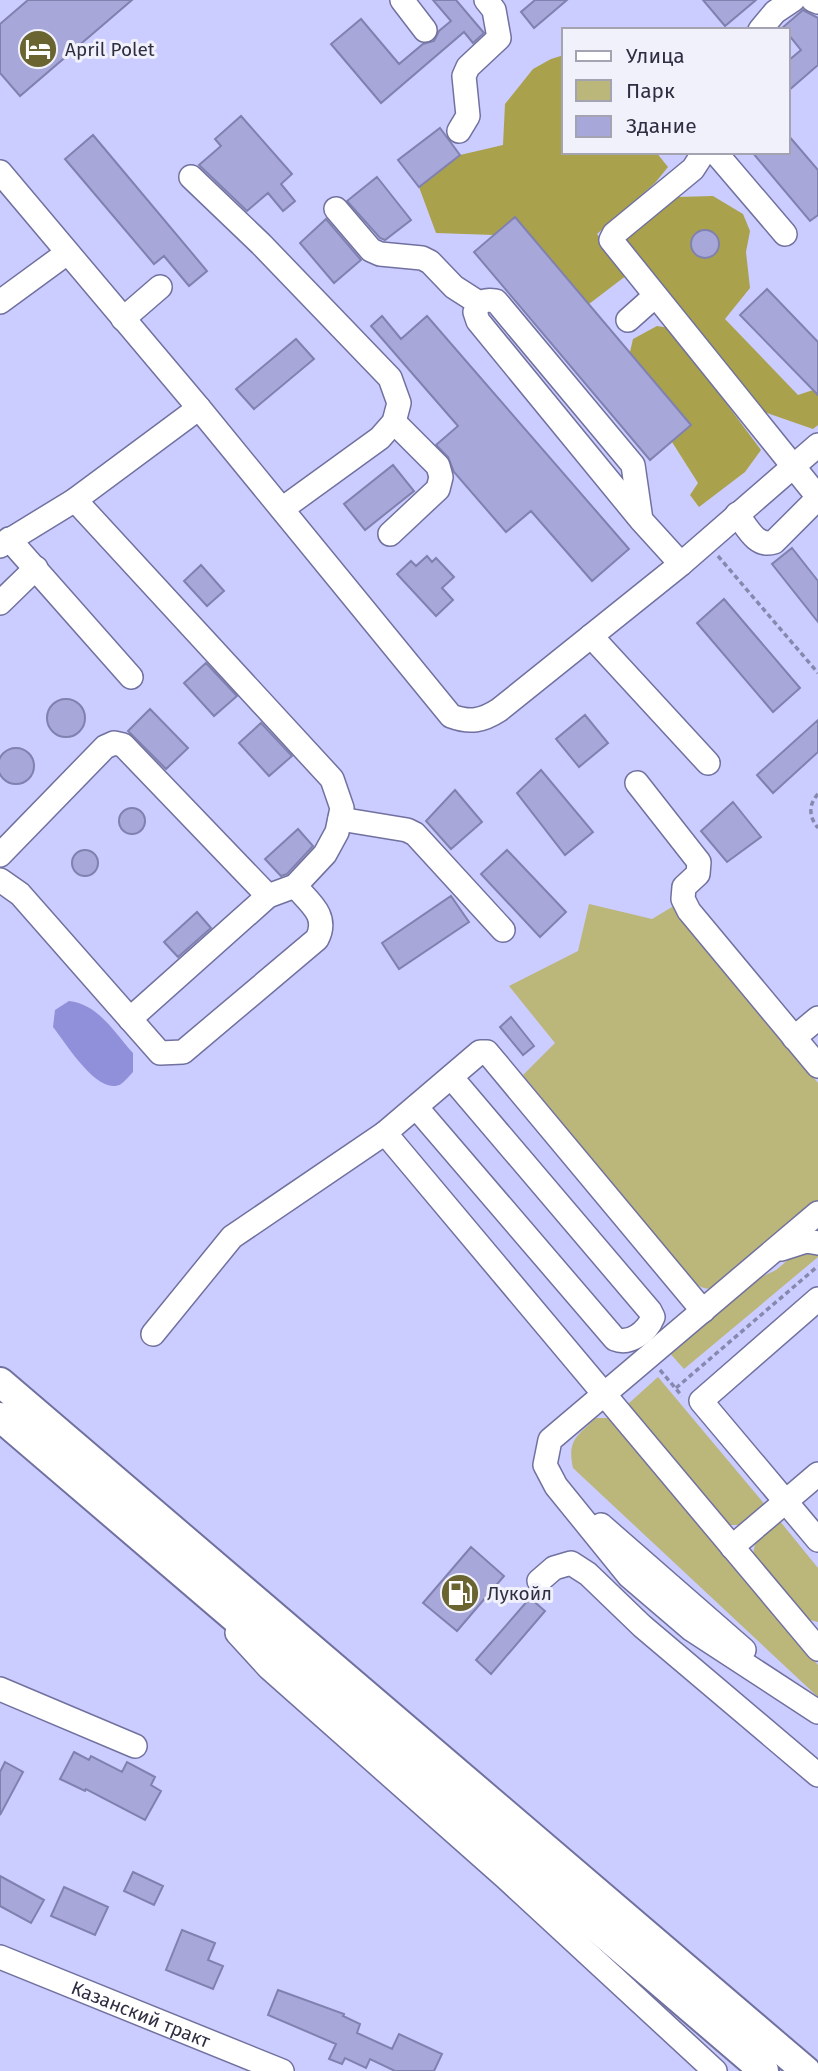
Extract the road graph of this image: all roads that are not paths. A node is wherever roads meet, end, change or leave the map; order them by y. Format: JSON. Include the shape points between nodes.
{"nodes":[{"id":1,"x":402,"y":0,"type":"edge"},
{"id":2,"x":486,"y":0,"type":"edge"},
{"id":3,"x":793,"y":0,"type":"edge"},
{"id":4,"x":813,"y":0,"type":"edge"},
{"id":5,"x":818,"y":2,"type":"edge"},
{"id":6,"x":762,"y":28,"type":"edge"},
{"id":7,"x":425,"y":30,"type":"dead end"},
{"id":8,"x":459,"y":131,"type":"dead end"},
{"id":9,"x":703,"y":154,"type":"edge"},
{"id":10,"x":717,"y":154,"type":"edge"},
{"id":11,"x":0,"y":172,"type":"edge"},
{"id":12,"x":191,"y":177,"type":"dead end"},
{"id":13,"x":336,"y":209,"type":"dead end"},
{"id":14,"x":785,"y":234,"type":"dead end"},
{"id":15,"x":66,"y":253,"type":"junction"},
{"id":16,"x":160,"y":287,"type":"dead end"},
{"id":17,"x":655,"y":296,"type":"junction"},
{"id":18,"x":0,"y":302,"type":"edge"},
{"id":19,"x":123,"y":319,"type":"junction"},
{"id":20,"x":628,"y":320,"type":"dead end"},
{"id":21,"x":200,"y":408,"type":"junction"},
{"id":22,"x":394,"y":422,"type":"junction"},
{"id":23,"x":818,"y":445,"type":"edge"},
{"id":24,"x":792,"y":466,"type":"junction"},
{"id":25,"x":818,"y":498,"type":"edge"},
{"id":26,"x":75,"y":500,"type":"junction"},
{"id":27,"x":282,"y":509,"type":"junction"},
{"id":28,"x":737,"y":514,"type":"junction"},
{"id":29,"x":390,"y":534,"type":"dead end"},
{"id":30,"x":5,"y":542,"type":"edge"},
{"id":31,"x":681,"y":564,"type":"junction"},
{"id":32,"x":36,"y":568,"type":"junction"},
{"id":33,"x":0,"y":603,"type":"edge"},
{"id":34,"x":591,"y":636,"type":"junction"},
{"id":35,"x":131,"y":677,"type":"dead end"},
{"id":36,"x":708,"y":763,"type":"dead end"},
{"id":37,"x":637,"y":783,"type":"dead end"},
{"id":38,"x":340,"y":818,"type":"junction"},
{"id":39,"x":0,"y":855,"type":"edge"},
{"id":40,"x":0,"y":880,"type":"edge"},
{"id":41,"x":295,"y":886,"type":"junction"},
{"id":42,"x":268,"y":896,"type":"junction"},
{"id":43,"x":503,"y":930,"type":"dead end"},
{"id":44,"x":818,"y":1018,"type":"edge"},
{"id":45,"x":130,"y":1019,"type":"junction"},
{"id":46,"x":794,"y":1038,"type":"junction"},
{"id":47,"x":818,"y":1066,"type":"edge"},
{"id":48,"x":452,"y":1077,"type":"junction"},
{"id":49,"x":416,"y":1107,"type":"junction"},
{"id":50,"x":385,"y":1133,"type":"junction"},
{"id":51,"x":818,"y":1213,"type":"edge"},
{"id":52,"x":818,"y":1243,"type":"edge"},
{"id":53,"x":774,"y":1251,"type":"junction"},
{"id":54,"x":818,"y":1299,"type":"edge"},
{"id":55,"x":703,"y":1311,"type":"junction"},
{"id":56,"x":153,"y":1334,"type":"dead end"},
{"id":57,"x":0,"y":1382,"type":"edge"},
{"id":58,"x":604,"y":1394,"type":"junction"},
{"id":59,"x":0,"y":1417,"type":"edge"},
{"id":60,"x":818,"y":1474,"type":"edge"},
{"id":61,"x":786,"y":1502,"type":"junction"},
{"id":62,"x":818,"y":1540,"type":"edge"},
{"id":63,"x":732,"y":1547,"type":"junction"},
{"id":64,"x":176,"y":1566,"type":"junction"},
{"id":65,"x":539,"y":1581,"type":"dead end"},
{"id":66,"x":817,"y":1645,"type":"edge"},
{"id":67,"x":0,"y":1689,"type":"edge"},
{"id":68,"x":809,"y":1706,"type":"edge"},
{"id":69,"x":135,"y":1746,"type":"dead end"},
{"id":70,"x":818,"y":1775,"type":"edge"},
{"id":71,"x":0,"y":1957,"type":"edge"},
{"id":72,"x":282,"y":2071,"type":"edge"},
{"id":73,"x":715,"y":2071,"type":"edge"},
{"id":74,"x":764,"y":2071,"type":"edge"},
{"id":75,"x":806,"y":2071,"type":"edge"}],
"edges":[{"from":1,"to":7,"type":"street"},
{"from":2,"to":8,"type":"street","via":[[495,10],[499,38],[467,67],[468,116]]},
{"from":3,"to":6,"type":"street"},
{"from":4,"to":5,"type":"street"},
{"from":9,"to":17,"type":"street","via":[[693,169],[611,240]]},
{"from":10,"to":14,"type":"street"},
{"from":11,"to":15,"type":"street"},
{"from":12,"to":22,"type":"street","via":[[390,378],[399,403]]},
{"from":13,"to":31,"type":"street","via":[[371,250],[422,258],[454,288],[479,303],[496,301],[633,465],[641,520]]},
{"from":15,"to":18,"type":"street"},
{"from":15,"to":19,"type":"street"},
{"from":16,"to":19,"type":"street"},
{"from":17,"to":20,"type":"street"},
{"from":17,"to":24,"type":"street"},
{"from":19,"to":21,"type":"street"},
{"from":21,"to":26,"type":"street"},
{"from":21,"to":27,"type":"street"},
{"from":22,"to":27,"type":"street","via":[[380,438]]},
{"from":22,"to":29,"type":"street","via":[[438,466],[441,477],[438,489]]},
{"from":23,"to":24,"type":"street"},
{"from":24,"to":25,"type":"street"},
{"from":24,"to":28,"type":"street"},
{"from":25,"to":28,"type":"street","via":[[767,544],[760,543]]},
{"from":26,"to":30,"type":"street"},
{"from":26,"to":38,"type":"street","via":[[332,779],[342,808]]},
{"from":27,"to":34,"type":"street","via":[[451,716],[468,722],[486,719]]},
{"from":28,"to":31,"type":"street"},
{"from":30,"to":32,"type":"street"},
{"from":31,"to":34,"type":"street"},
{"from":32,"to":33,"type":"street"},
{"from":32,"to":35,"type":"street"},
{"from":34,"to":36,"type":"street"},
{"from":37,"to":46,"type":"street","via":[[699,862],[698,874],[684,887],[689,911]]},
{"from":38,"to":41,"type":"street","via":[[326,854]]},
{"from":38,"to":43,"type":"street","via":[[415,834]]},
{"from":39,"to":42,"type":"street","via":[[114,743],[123,745]]},
{"from":40,"to":45,"type":"street","via":[[20,894]]},
{"from":41,"to":42,"type":"street"},
{"from":41,"to":45,"type":"street","via":[[321,918],[317,939],[183,1052],[160,1053]]},
{"from":42,"to":45,"type":"street"},
{"from":44,"to":46,"type":"street"},
{"from":46,"to":47,"type":"street"},
{"from":48,"to":49,"type":"street"},
{"from":48,"to":49,"type":"street","via":[[650,1311],[650,1324],[630,1341],[615,1339]]},
{"from":48,"to":55,"type":"street","via":[[480,1052],[494,1047]]},
{"from":49,"to":50,"type":"street"},
{"from":50,"to":56,"type":"street","via":[[232,1237]]},
{"from":50,"to":58,"type":"street"},
{"from":51,"to":53,"type":"street"},
{"from":52,"to":53,"type":"street","via":[[807,1241]]},
{"from":53,"to":55,"type":"street"},
{"from":54,"to":61,"type":"street","via":[[701,1401]]},
{"from":55,"to":58,"type":"street"},
{"from":57,"to":75,"type":"main road"},
{"from":58,"to":63,"type":"street"},
{"from":58,"to":68,"type":"street","via":[[550,1440],[545,1465],[556,1486]]},
{"from":59,"to":64,"type":"main road"},
{"from":60,"to":61,"type":"street"},
{"from":61,"to":62,"type":"street"},
{"from":61,"to":63,"type":"street"},
{"from":63,"to":66,"type":"street"},
{"from":64,"to":73,"type":"street","via":[[269,1668]]},
{"from":64,"to":74,"type":"main road"},
{"from":65,"to":70,"type":"street","via":[[571,1563],[589,1574],[642,1626]]},
{"from":67,"to":69,"type":"street"},
{"from":71,"to":72,"type":"street","name":"Казанский тракт"}]}
